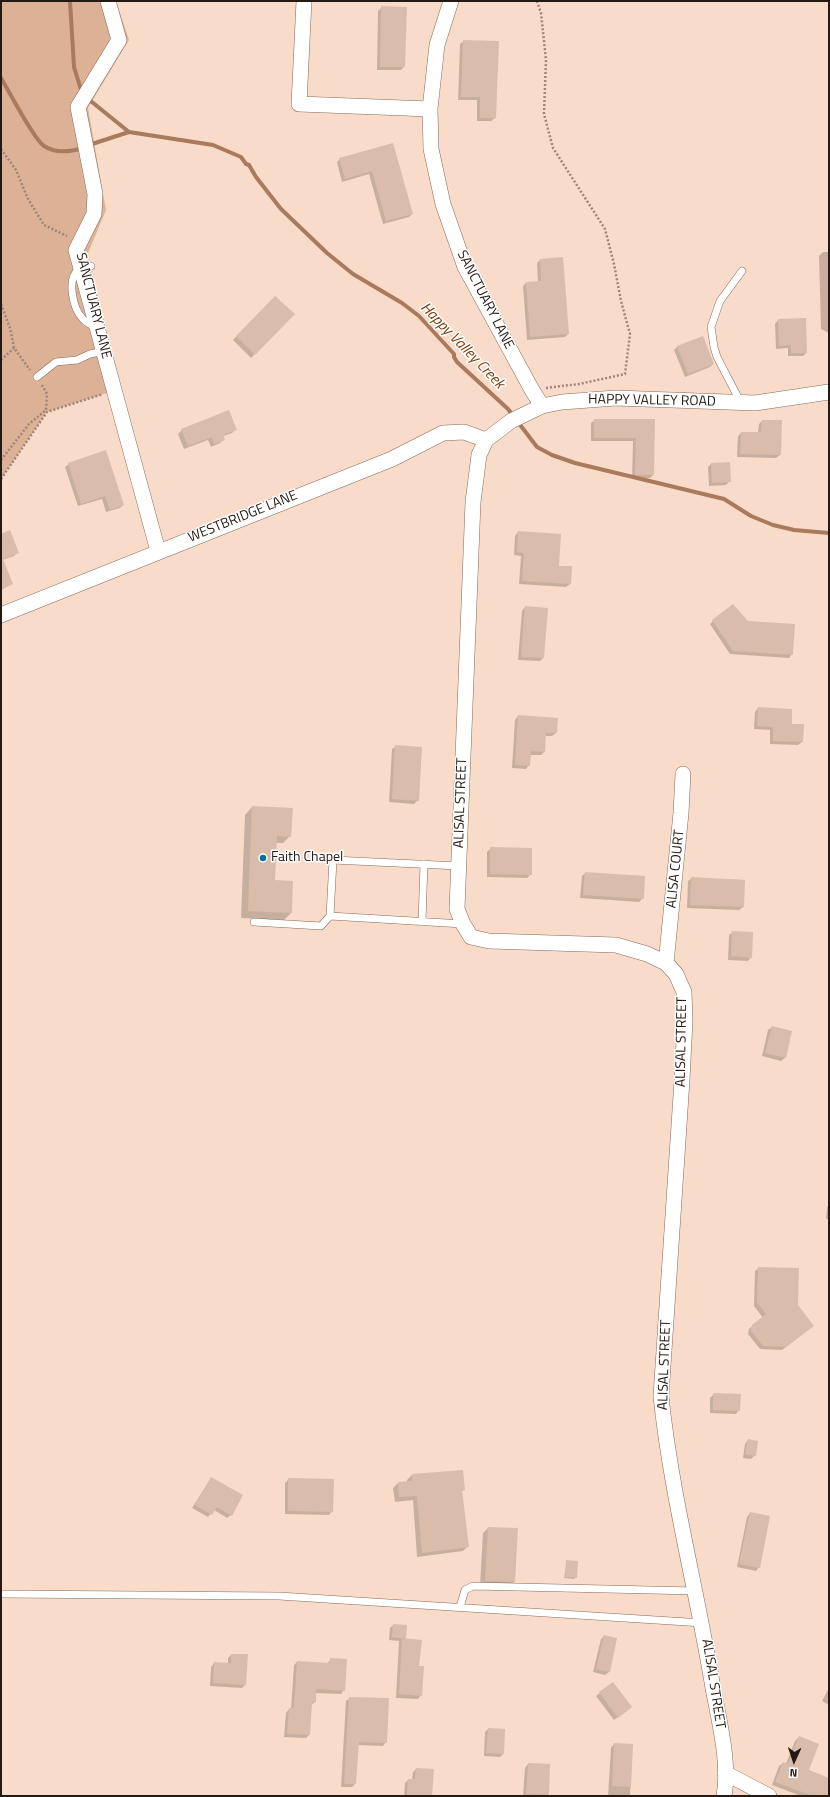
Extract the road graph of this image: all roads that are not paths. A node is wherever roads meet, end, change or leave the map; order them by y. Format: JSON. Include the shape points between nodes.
{"nodes":[{"id":1,"x":108,"y":1,"type":"edge"},
{"id":2,"x":304,"y":1,"type":"edge"},
{"id":3,"x":451,"y":1,"type":"edge"},
{"id":4,"x":430,"y":109,"type":"junction"},
{"id":5,"x":742,"y":271,"type":"dead end"},
{"id":6,"x":107,"y":351,"type":"junction"},
{"id":7,"x":37,"y":378,"type":"road end"},
{"id":8,"x":829,"y":392,"type":"edge"},
{"id":9,"x":741,"y":403,"type":"junction"},
{"id":10,"x":542,"y":406,"type":"junction"},
{"id":11,"x":486,"y":440,"type":"junction"},
{"id":12,"x":158,"y":551,"type":"junction"},
{"id":13,"x":1,"y":615,"type":"edge"},
{"id":14,"x":683,"y":774,"type":"dead end"},
{"id":15,"x":424,"y":864,"type":"junction"},
{"id":16,"x":459,"y":866,"type":"junction"},
{"id":17,"x":330,"y":916,"type":"junction"},
{"id":18,"x":254,"y":922,"type":"dead end"},
{"id":19,"x":422,"y":922,"type":"junction"},
{"id":20,"x":463,"y":924,"type":"junction"},
{"id":21,"x":666,"y":963,"type":"junction"},
{"id":22,"x":696,"y":1591,"type":"junction"},
{"id":23,"x":1,"y":1594,"type":"edge"},
{"id":24,"x":460,"y":1607,"type":"junction"},
{"id":25,"x":703,"y":1623,"type":"junction"},
{"id":26,"x":725,"y":1773,"type":"junction"},
{"id":27,"x":724,"y":1796,"type":"edge"},
{"id":28,"x":768,"y":1796,"type":"edge"}],
"edges":[{"from":1,"to":6,"type":"street","name":"SANCTUARY LANE","via":[[119,40],[78,107],[96,194],[94,214],[76,250],[86,267]]},
{"from":2,"to":4,"type":"street","via":[[299,104]]},
{"from":3,"to":4,"type":"street","name":"SANCTUARY LANE","via":[[438,45]]},
{"from":4,"to":10,"type":"street","name":"SANCTUARY LANE","via":[[431,149],[443,204],[465,267]]},
{"from":5,"to":9,"type":"lane","via":[[720,301],[711,327],[717,357]]},
{"from":6,"to":7,"type":"lane","via":[[90,354],[77,360],[56,362]]},
{"from":6,"to":12,"type":"street","name":"SANCTUARY LANE"},
{"from":8,"to":9,"type":"street","name":"HAPPY VALLEY ROAD"},
{"from":9,"to":10,"type":"street","name":"HAPPY VALLEY ROAD","via":[[616,398]]},
{"from":10,"to":11,"type":"street","name":"HAPPY VALLEY ROAD","via":[[517,418]]},
{"from":11,"to":12,"type":"street","name":"WESTBRIDGE LANE","via":[[464,432],[443,433],[392,459]]},
{"from":11,"to":16,"type":"street","name":"ALISAL STREET","via":[[479,454],[473,502]]},
{"from":12,"to":13,"type":"street","name":"WESTBRIDGE LANE"},
{"from":14,"to":21,"type":"street","name":"ALISA COURT","via":[[682,813]]},
{"from":15,"to":16,"type":"lane"},
{"from":15,"to":17,"type":"lane","via":[[333,860]]},
{"from":15,"to":19,"type":"lane"},
{"from":16,"to":20,"type":"street","name":"ALISAL STREET","via":[[457,909]]},
{"from":17,"to":18,"type":"lane","via":[[321,926]]},
{"from":17,"to":19,"type":"lane"},
{"from":19,"to":20,"type":"lane"},
{"from":20,"to":21,"type":"street","name":"ALISAL STREET","via":[[471,937],[489,941],[616,946],[647,954]]},
{"from":21,"to":22,"type":"street","name":"ALISAL STREET","via":[[676,974],[684,992],[685,1021],[660,1396],[666,1443]]},
{"from":22,"to":24,"type":"lane","via":[[473,1586],[465,1590]]},
{"from":22,"to":25,"type":"street","name":"ALISAL STREET"},
{"from":23,"to":24,"type":"lane","via":[[279,1596]]},
{"from":24,"to":25,"type":"lane"},
{"from":25,"to":26,"type":"street","name":"ALISAL STREET"},
{"from":26,"to":27,"type":"street","name":"ALISAL STREET"},
{"from":26,"to":28,"type":"street"}]}
